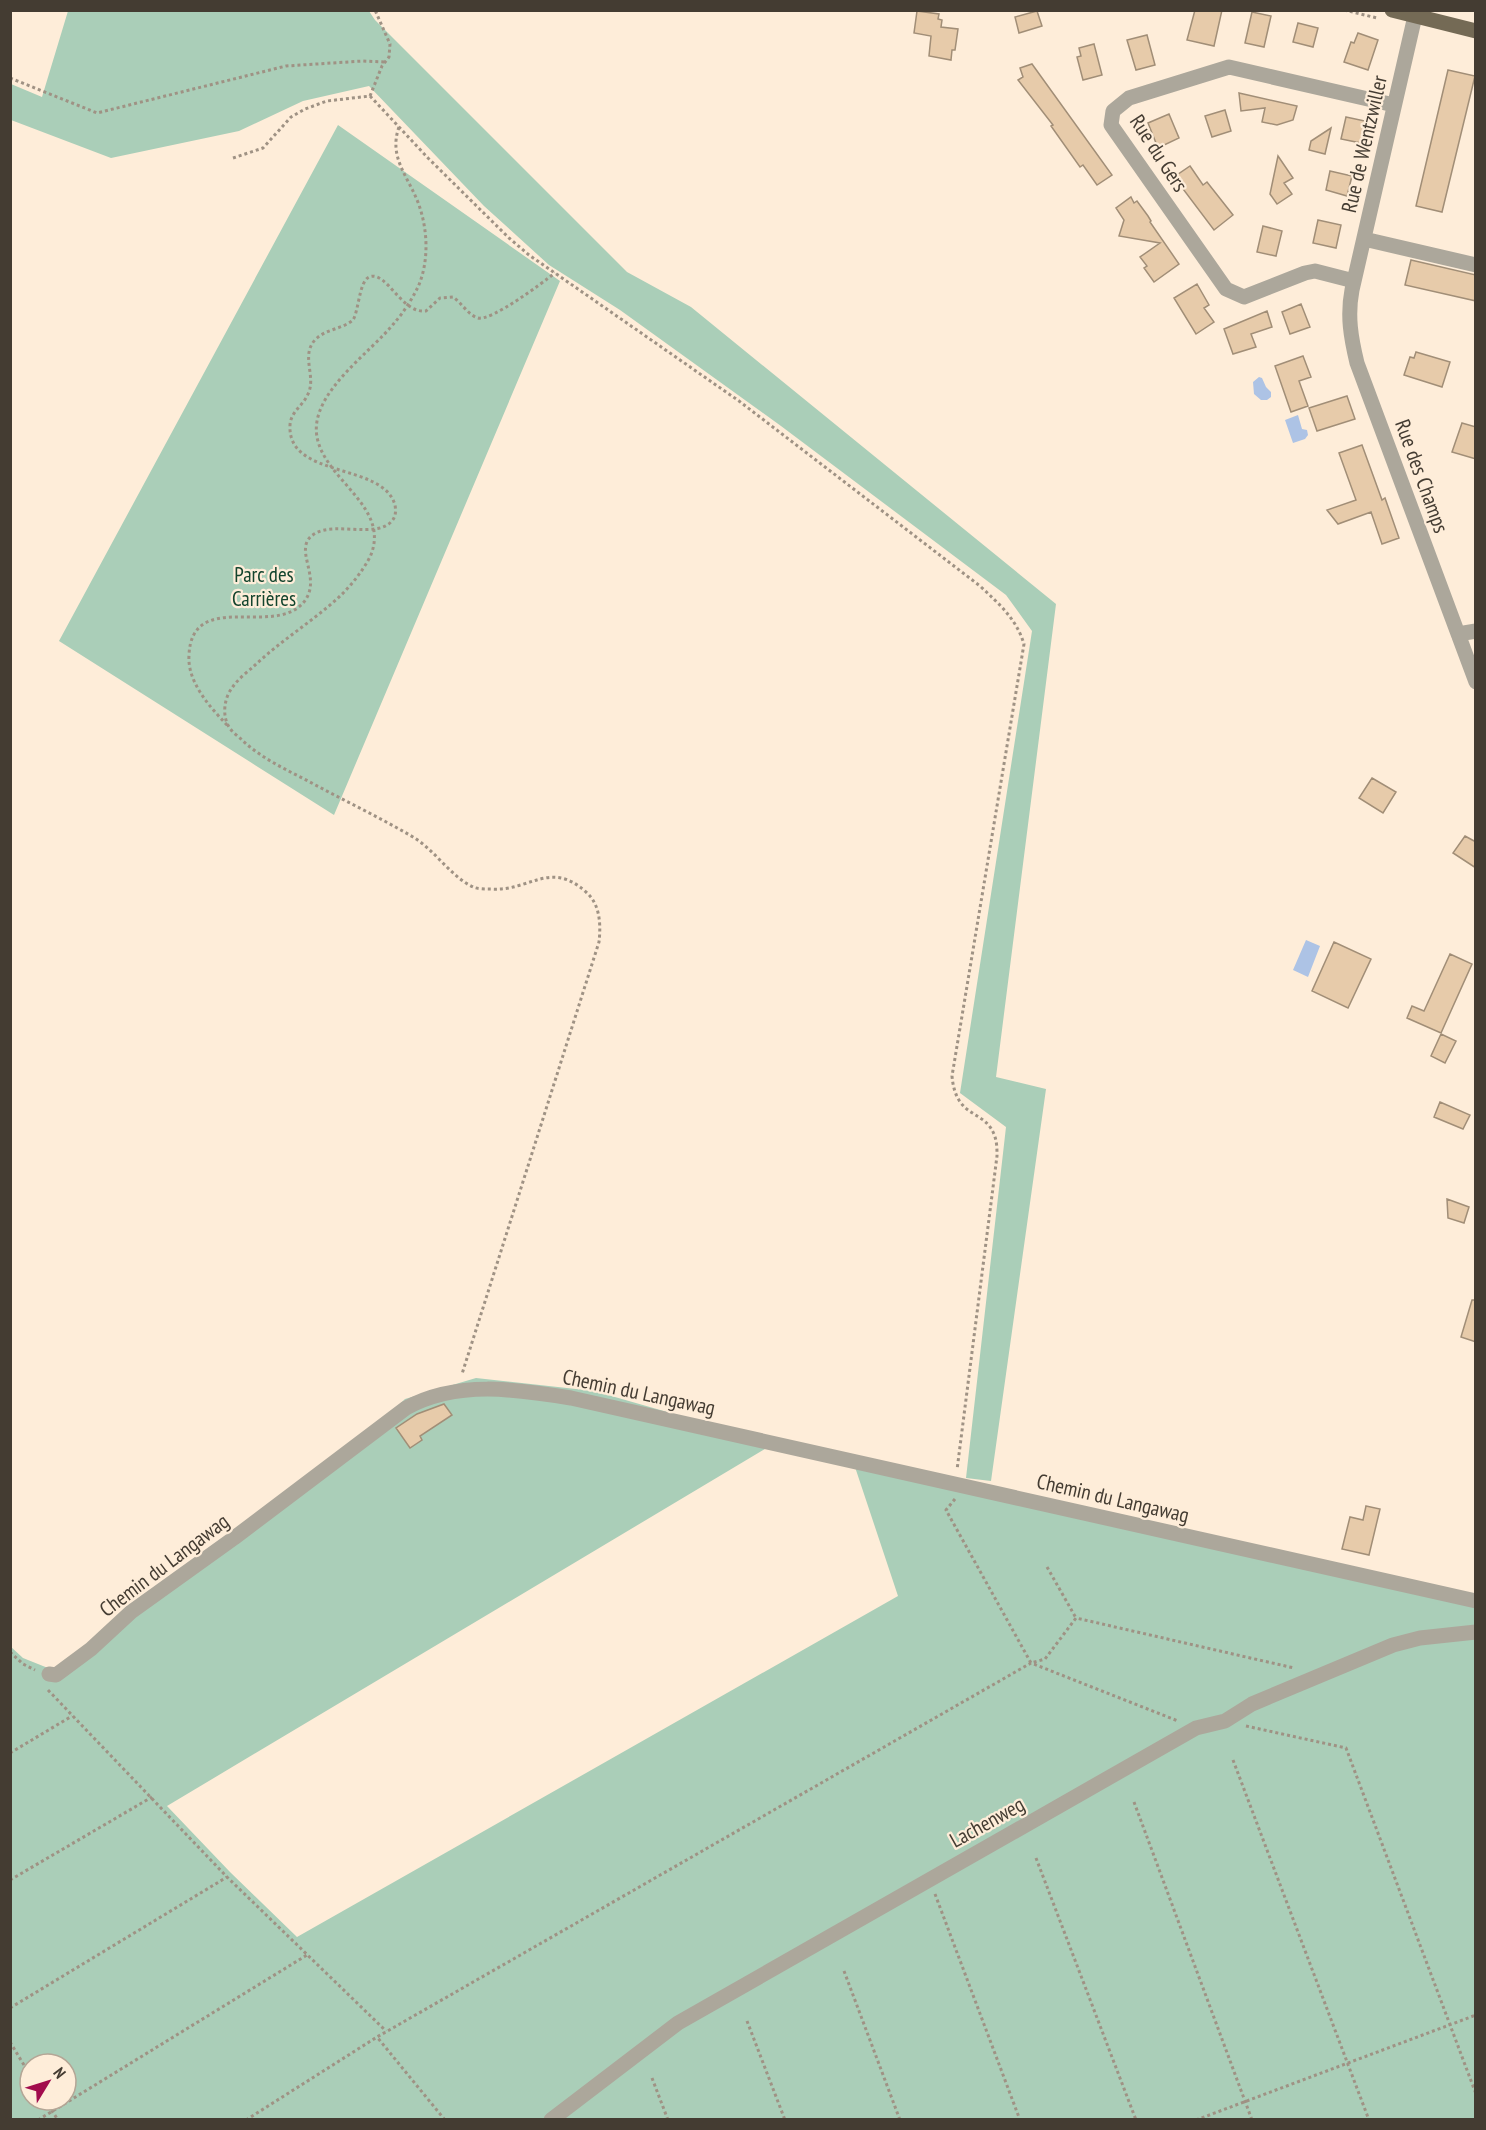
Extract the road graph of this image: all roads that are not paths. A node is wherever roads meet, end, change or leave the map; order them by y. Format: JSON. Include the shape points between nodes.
{"nodes":[{"id":1,"x":1392,"y":10,"type":"edge"},
{"id":2,"x":1415,"y":16,"type":"junction"},
{"id":3,"x":1476,"y":31,"type":"edge"},
{"id":4,"x":1394,"y":105,"type":"junction"},
{"id":5,"x":1364,"y":238,"type":"junction"},
{"id":6,"x":1476,"y":265,"type":"edge"},
{"id":7,"x":1354,"y":281,"type":"junction"},
{"id":8,"x":1476,"y":632,"type":"edge"},
{"id":9,"x":1458,"y":634,"type":"junction"},
{"id":10,"x":1476,"y":682,"type":"edge"},
{"id":11,"x":1476,"y":1601,"type":"edge"},
{"id":12,"x":1476,"y":1632,"type":"edge"},
{"id":13,"x":43,"y":1678,"type":"road end"},
{"id":14,"x":551,"y":2120,"type":"edge"}],
"edges":[{"from":1,"to":2,"type":"main road"},
{"from":2,"to":3,"type":"main road"},
{"from":2,"to":4,"type":"street","name":"Rue de Wentzwiller"},
{"from":4,"to":5,"type":"street","name":"Rue de Wentzwiller"},
{"from":4,"to":7,"type":"street","name":"Rue du Gers","via":[[1230,67],[1129,98],[1113,111],[1112,125],[1226,289],[1244,297],[1314,271]]},
{"from":5,"to":6,"type":"street"},
{"from":5,"to":7,"type":"street","name":"Rue de Wentzwiller"},
{"from":7,"to":9,"type":"street","name":"Rue des Champs","via":[[1349,320],[1357,363]]},
{"from":8,"to":9,"type":"street"},
{"from":9,"to":10,"type":"street","name":"Rue des Champs"},
{"from":11,"to":13,"type":"street","name":"Chemin du Langawag","via":[[571,1398],[529,1391],[457,1390],[406,1408],[131,1612],[91,1649],[56,1675]]},
{"from":12,"to":14,"type":"street","name":"Lachenweg","via":[[1393,1645],[1252,1704],[1225,1721],[1196,1728],[678,2023]]}]}
